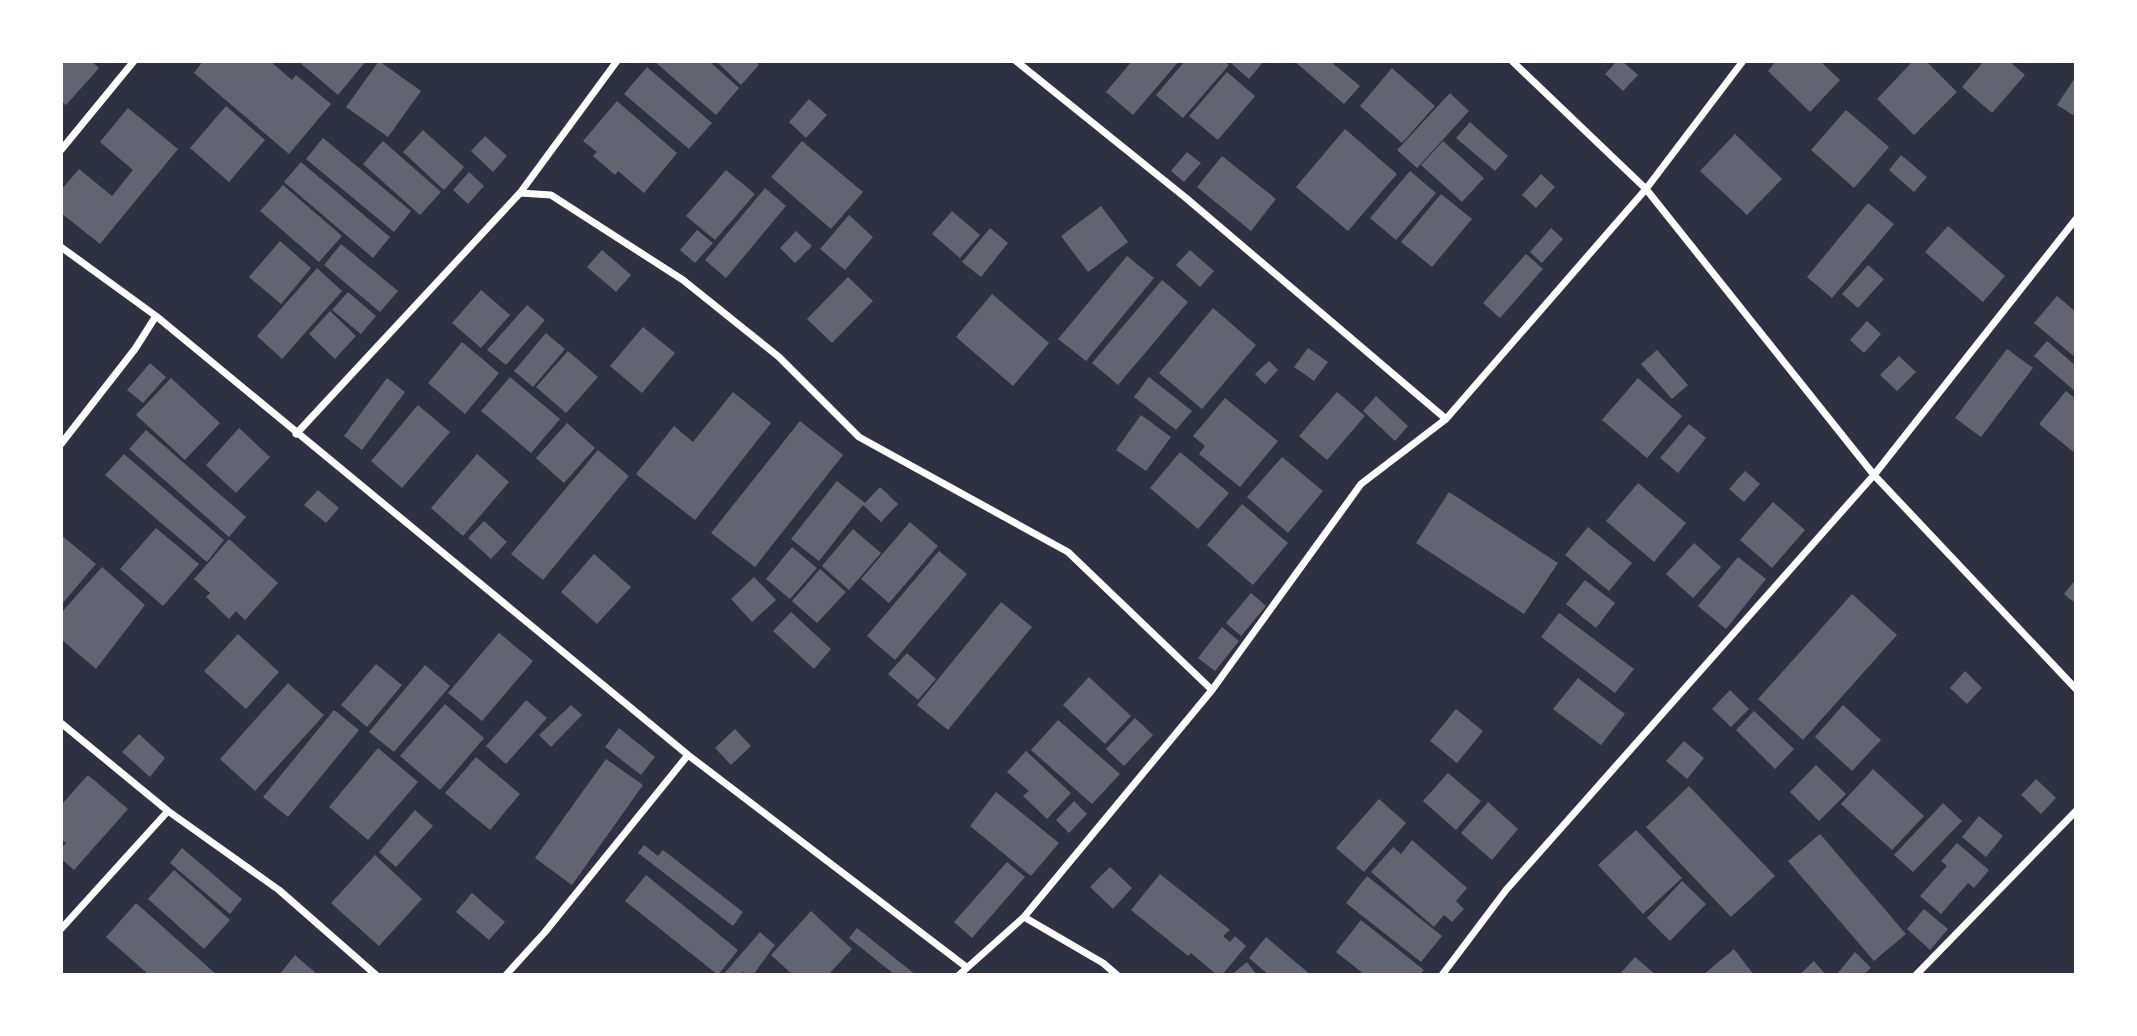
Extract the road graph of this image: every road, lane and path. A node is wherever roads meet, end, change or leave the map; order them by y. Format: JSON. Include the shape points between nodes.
{"nodes":[{"id":1,"x":134,"y":61,"type":"edge"},
{"id":2,"x":617,"y":61,"type":"edge"},
{"id":3,"x":1016,"y":61,"type":"edge"},
{"id":4,"x":1512,"y":61,"type":"edge"},
{"id":5,"x":1743,"y":61,"type":"edge"},
{"id":6,"x":61,"y":150,"type":"edge"},
{"id":7,"x":1646,"y":189,"type":"junction"},
{"id":8,"x":520,"y":193,"type":"junction"},
{"id":9,"x":2076,"y":219,"type":"edge"},
{"id":10,"x":61,"y":247,"type":"edge"},
{"id":11,"x":156,"y":316,"type":"junction"},
{"id":12,"x":1446,"y":419,"type":"junction"},
{"id":13,"x":296,"y":434,"type":"junction"},
{"id":14,"x":61,"y":444,"type":"edge"},
{"id":15,"x":1874,"y":475,"type":"junction"},
{"id":16,"x":2076,"y":689,"type":"edge"},
{"id":17,"x":1212,"y":690,"type":"junction"},
{"id":18,"x":61,"y":723,"type":"edge"},
{"id":19,"x":688,"y":755,"type":"junction"},
{"id":20,"x":168,"y":811,"type":"junction"},
{"id":21,"x":2076,"y":811,"type":"edge"},
{"id":22,"x":1024,"y":917,"type":"junction"},
{"id":23,"x":61,"y":929,"type":"edge"},
{"id":24,"x":965,"y":966,"type":"junction"},
{"id":25,"x":376,"y":975,"type":"edge"},
{"id":26,"x":506,"y":975,"type":"edge"},
{"id":27,"x":959,"y":975,"type":"edge"},
{"id":28,"x":1117,"y":975,"type":"edge"},
{"id":29,"x":1442,"y":975,"type":"edge"},
{"id":30,"x":1916,"y":975,"type":"edge"}],
"edges":[{"from":1,"to":6,"type":"street"},
{"from":2,"to":8,"type":"street"},
{"from":3,"to":12,"type":"street"},
{"from":4,"to":7,"type":"street"},
{"from":5,"to":7,"type":"street"},
{"from":7,"to":12,"type":"street"},
{"from":7,"to":15,"type":"street"},
{"from":8,"to":13,"type":"street"},
{"from":8,"to":17,"type":"street","via":[[551,195],[683,280],[779,357],[859,437],[1068,552]]},
{"from":9,"to":15,"type":"street"},
{"from":10,"to":11,"type":"street"},
{"from":11,"to":13,"type":"street"},
{"from":11,"to":14,"type":"street"},
{"from":12,"to":17,"type":"street","via":[[1361,484]]},
{"from":13,"to":19,"type":"street"},
{"from":15,"to":16,"type":"street"},
{"from":15,"to":29,"type":"street","via":[[1506,890]]},
{"from":17,"to":22,"type":"street"},
{"from":18,"to":20,"type":"street"},
{"from":19,"to":24,"type":"street"},
{"from":19,"to":26,"type":"street"},
{"from":20,"to":23,"type":"street"},
{"from":20,"to":25,"type":"street","via":[[279,890]]},
{"from":21,"to":30,"type":"street"},
{"from":22,"to":24,"type":"street"},
{"from":22,"to":28,"type":"street"},
{"from":24,"to":27,"type":"street"}]}
